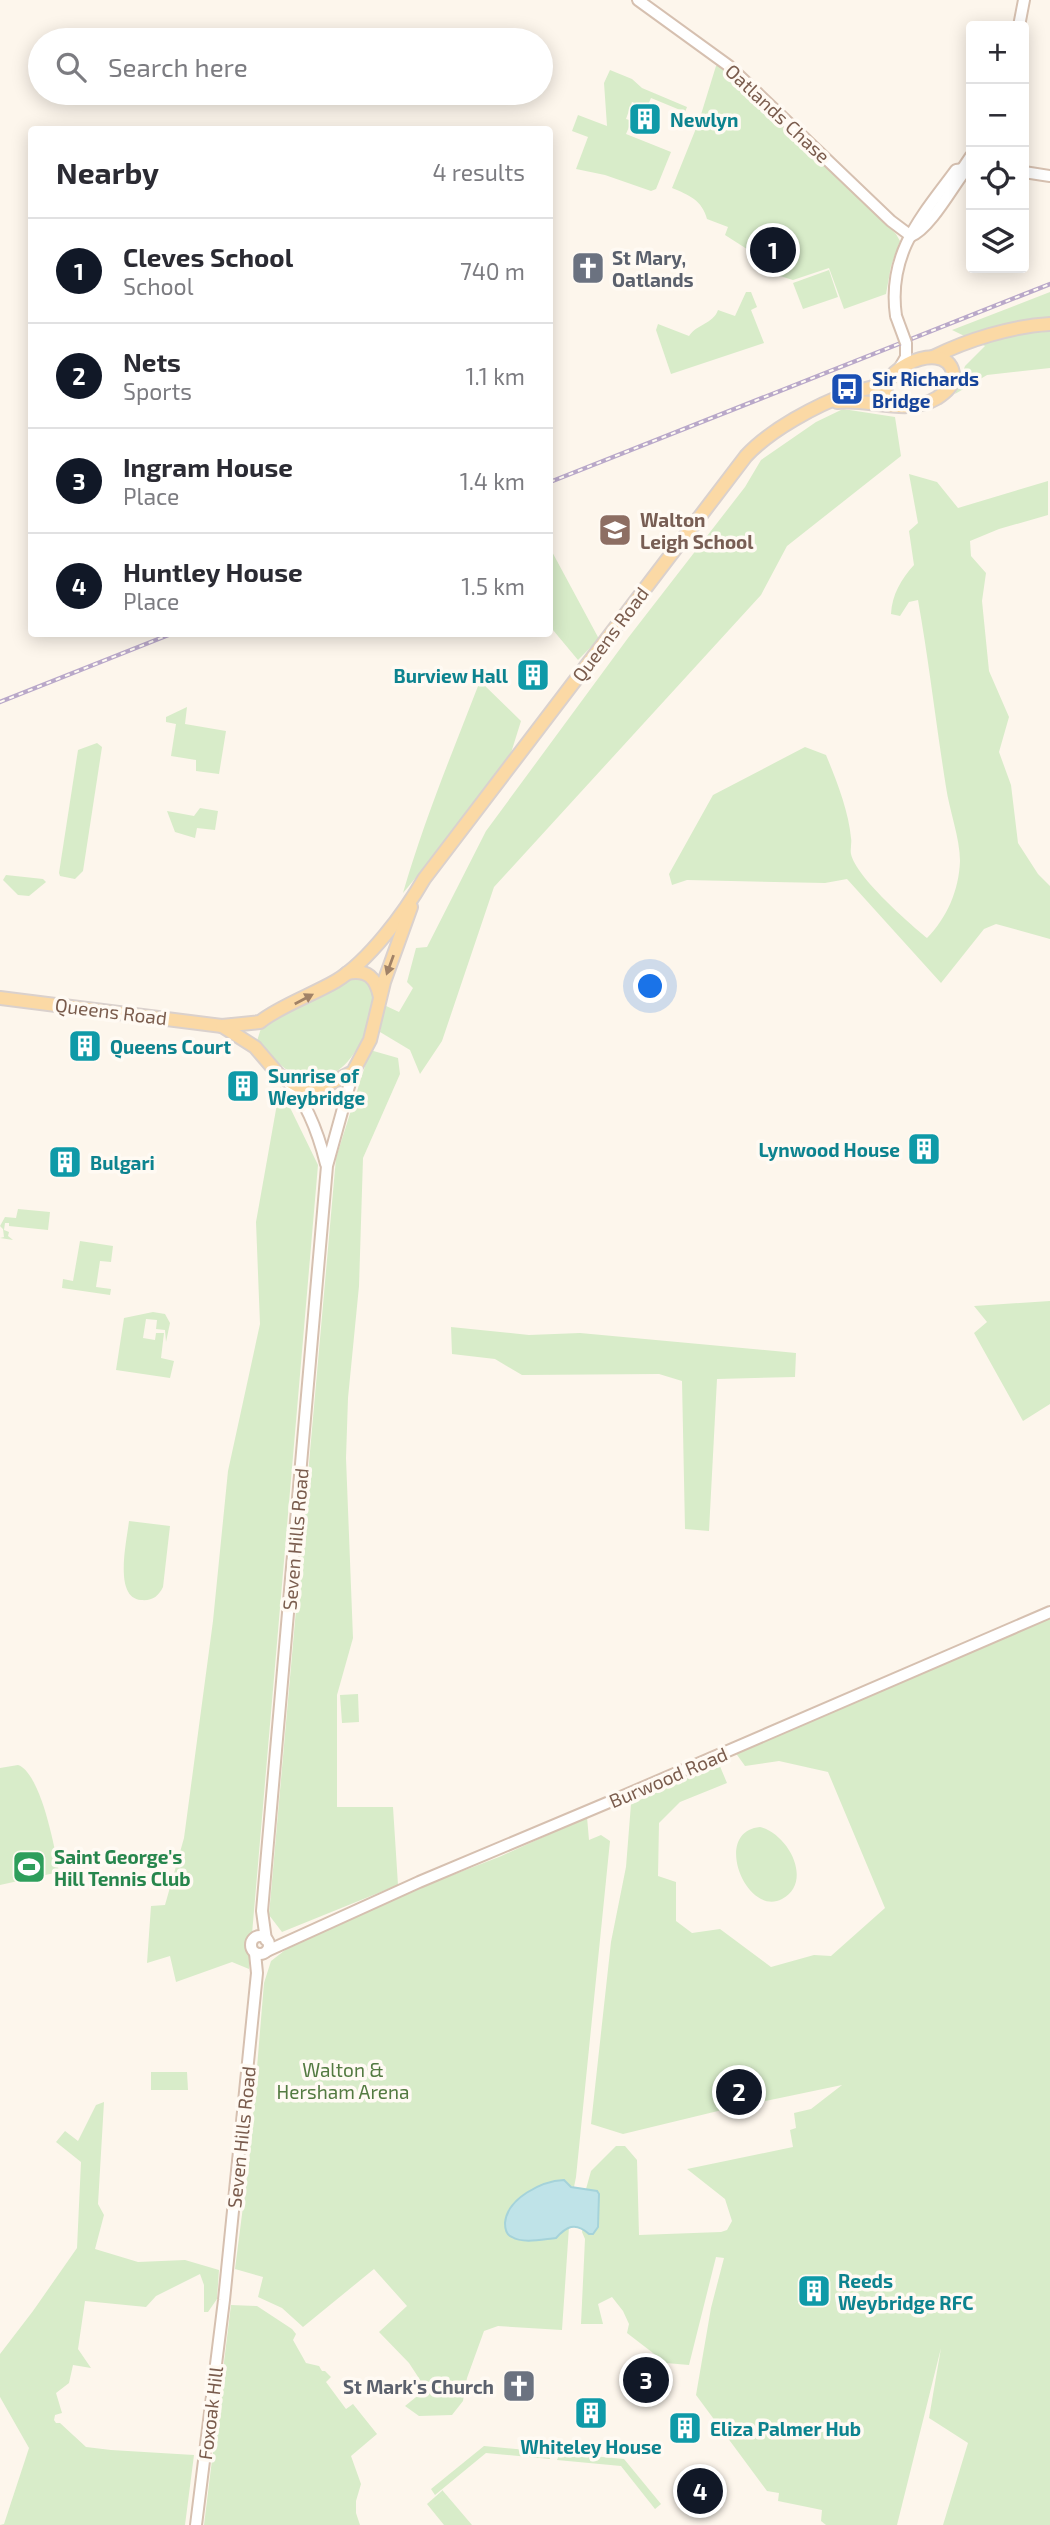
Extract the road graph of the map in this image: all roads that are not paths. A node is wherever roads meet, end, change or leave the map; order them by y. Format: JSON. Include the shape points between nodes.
{"nodes":[{"id":1,"x":638,"y":0,"type":"edge"},
{"id":2,"x":1024,"y":0,"type":"edge"},
{"id":3,"x":1020,"y":21,"type":"edge"},
{"id":4,"x":966,"y":168,"type":"edge"},
{"id":5,"x":1029,"y":173,"type":"edge"},
{"id":6,"x":1050,"y":176,"type":"edge"},
{"id":7,"x":911,"y":236,"type":"junction"},
{"id":8,"x":1050,"y":324,"type":"edge"},
{"id":9,"x":978,"y":341,"type":"junction"},
{"id":10,"x":907,"y":345,"type":"junction"},
{"id":11,"x":929,"y":358,"type":"junction"},
{"id":12,"x":899,"y":369,"type":"junction"},
{"id":13,"x":952,"y":369,"type":"junction"},
{"id":14,"x":887,"y":382,"type":"junction"},
{"id":15,"x":830,"y":403,"type":"junction"},
{"id":16,"x":894,"y":404,"type":"junction"},
{"id":17,"x":397,"y":929,"type":"junction"},
{"id":18,"x":347,"y":973,"type":"junction"},
{"id":19,"x":0,"y":998,"type":"edge"},
{"id":20,"x":380,"y":998,"type":"junction"},
{"id":21,"x":260,"y":1022,"type":"junction"},
{"id":22,"x":222,"y":1026,"type":"junction"},
{"id":23,"x":256,"y":1047,"type":"junction"},
{"id":24,"x":353,"y":1072,"type":"junction"},
{"id":25,"x":287,"y":1081,"type":"junction"},
{"id":26,"x":327,"y":1166,"type":"junction"},
{"id":27,"x":1050,"y":1612,"type":"edge"},
{"id":28,"x":262,"y":1911,"type":"junction"},
{"id":29,"x":264,"y":1947,"type":"junction"},
{"id":30,"x":224,"y":2300,"type":"joint"},
{"id":31,"x":196,"y":2525,"type":"edge"}],
"edges":[{"from":1,"to":7,"type":"main road","name":"Oatlands Chase","via":[[729,65]]},
{"from":2,"to":3,"type":"main road"},
{"from":4,"to":7,"type":"main road","via":[[956,170],[912,228]]},
{"from":5,"to":6,"type":"main road"},
{"from":7,"to":10,"type":"main road","bridge":true,"via":[[898,265],[894,299],[895,316]]},
{"from":8,"to":9,"type":"main road","via":[[1017,327]]},
{"from":9,"to":11,"type":"main road"},
{"from":9,"to":13,"type":"main road","via":[[958,355]]},
{"from":10,"to":11,"type":"main road"},
{"from":10,"to":12,"type":"main road"},
{"from":11,"to":12,"type":"main road"},
{"from":11,"to":13,"type":"main road","via":[[944,360]]},
{"from":12,"to":14,"type":"main road"},
{"from":13,"to":16,"type":"main road","via":[[948,390],[930,402]]},
{"from":14,"to":15,"type":"main road","name":"Queens Road"},
{"from":14,"to":16,"type":"main road","via":[[887,396]]},
{"from":15,"to":16,"type":"main road","name":"Queens Road"},
{"from":15,"to":17,"type":"main road","name":"Queens Road","via":[[766,437],[738,465],[424,879]]},
{"from":17,"to":18,"type":"main road","name":"Queens Road"},
{"from":17,"to":20,"type":"main road","name":"Queens Road","one_way":true},
{"from":18,"to":20,"type":"main road","via":[[360,971],[371,976]]},
{"from":21,"to":18,"type":"main road","one_way":true},
{"from":19,"to":22,"type":"main road","name":"Queens Road"},
{"from":20,"to":24,"type":"main road","via":[[370,1040]]},
{"from":21,"to":22,"type":"main road"},
{"from":21,"to":23,"type":"main road"},
{"from":22,"to":23,"type":"main road"},
{"from":23,"to":25,"type":"main road"},
{"from":24,"to":25,"type":"main road","via":[[315,1087]]},
{"from":24,"to":26,"type":"main road","name":"Seven Hills Road"},
{"from":25,"to":26,"type":"main road","name":"Seven Hills Road","via":[[318,1133]]},
{"from":26,"to":28,"type":"main road","name":"Seven Hills Road"},
{"from":27,"to":29,"type":"main road","name":"Burwood Road"},
{"from":28,"to":29,"type":"main road"},
{"from":28,"to":29,"type":"main road","name":"Burwood Road","via":[[254,1938],[262,1937]]},
{"from":29,"to":30,"type":"main road","name":"Seven Hills Road","via":[[257,1973]]},
{"from":30,"to":31,"type":"main road","name":"Foxoak Hill"}]}
